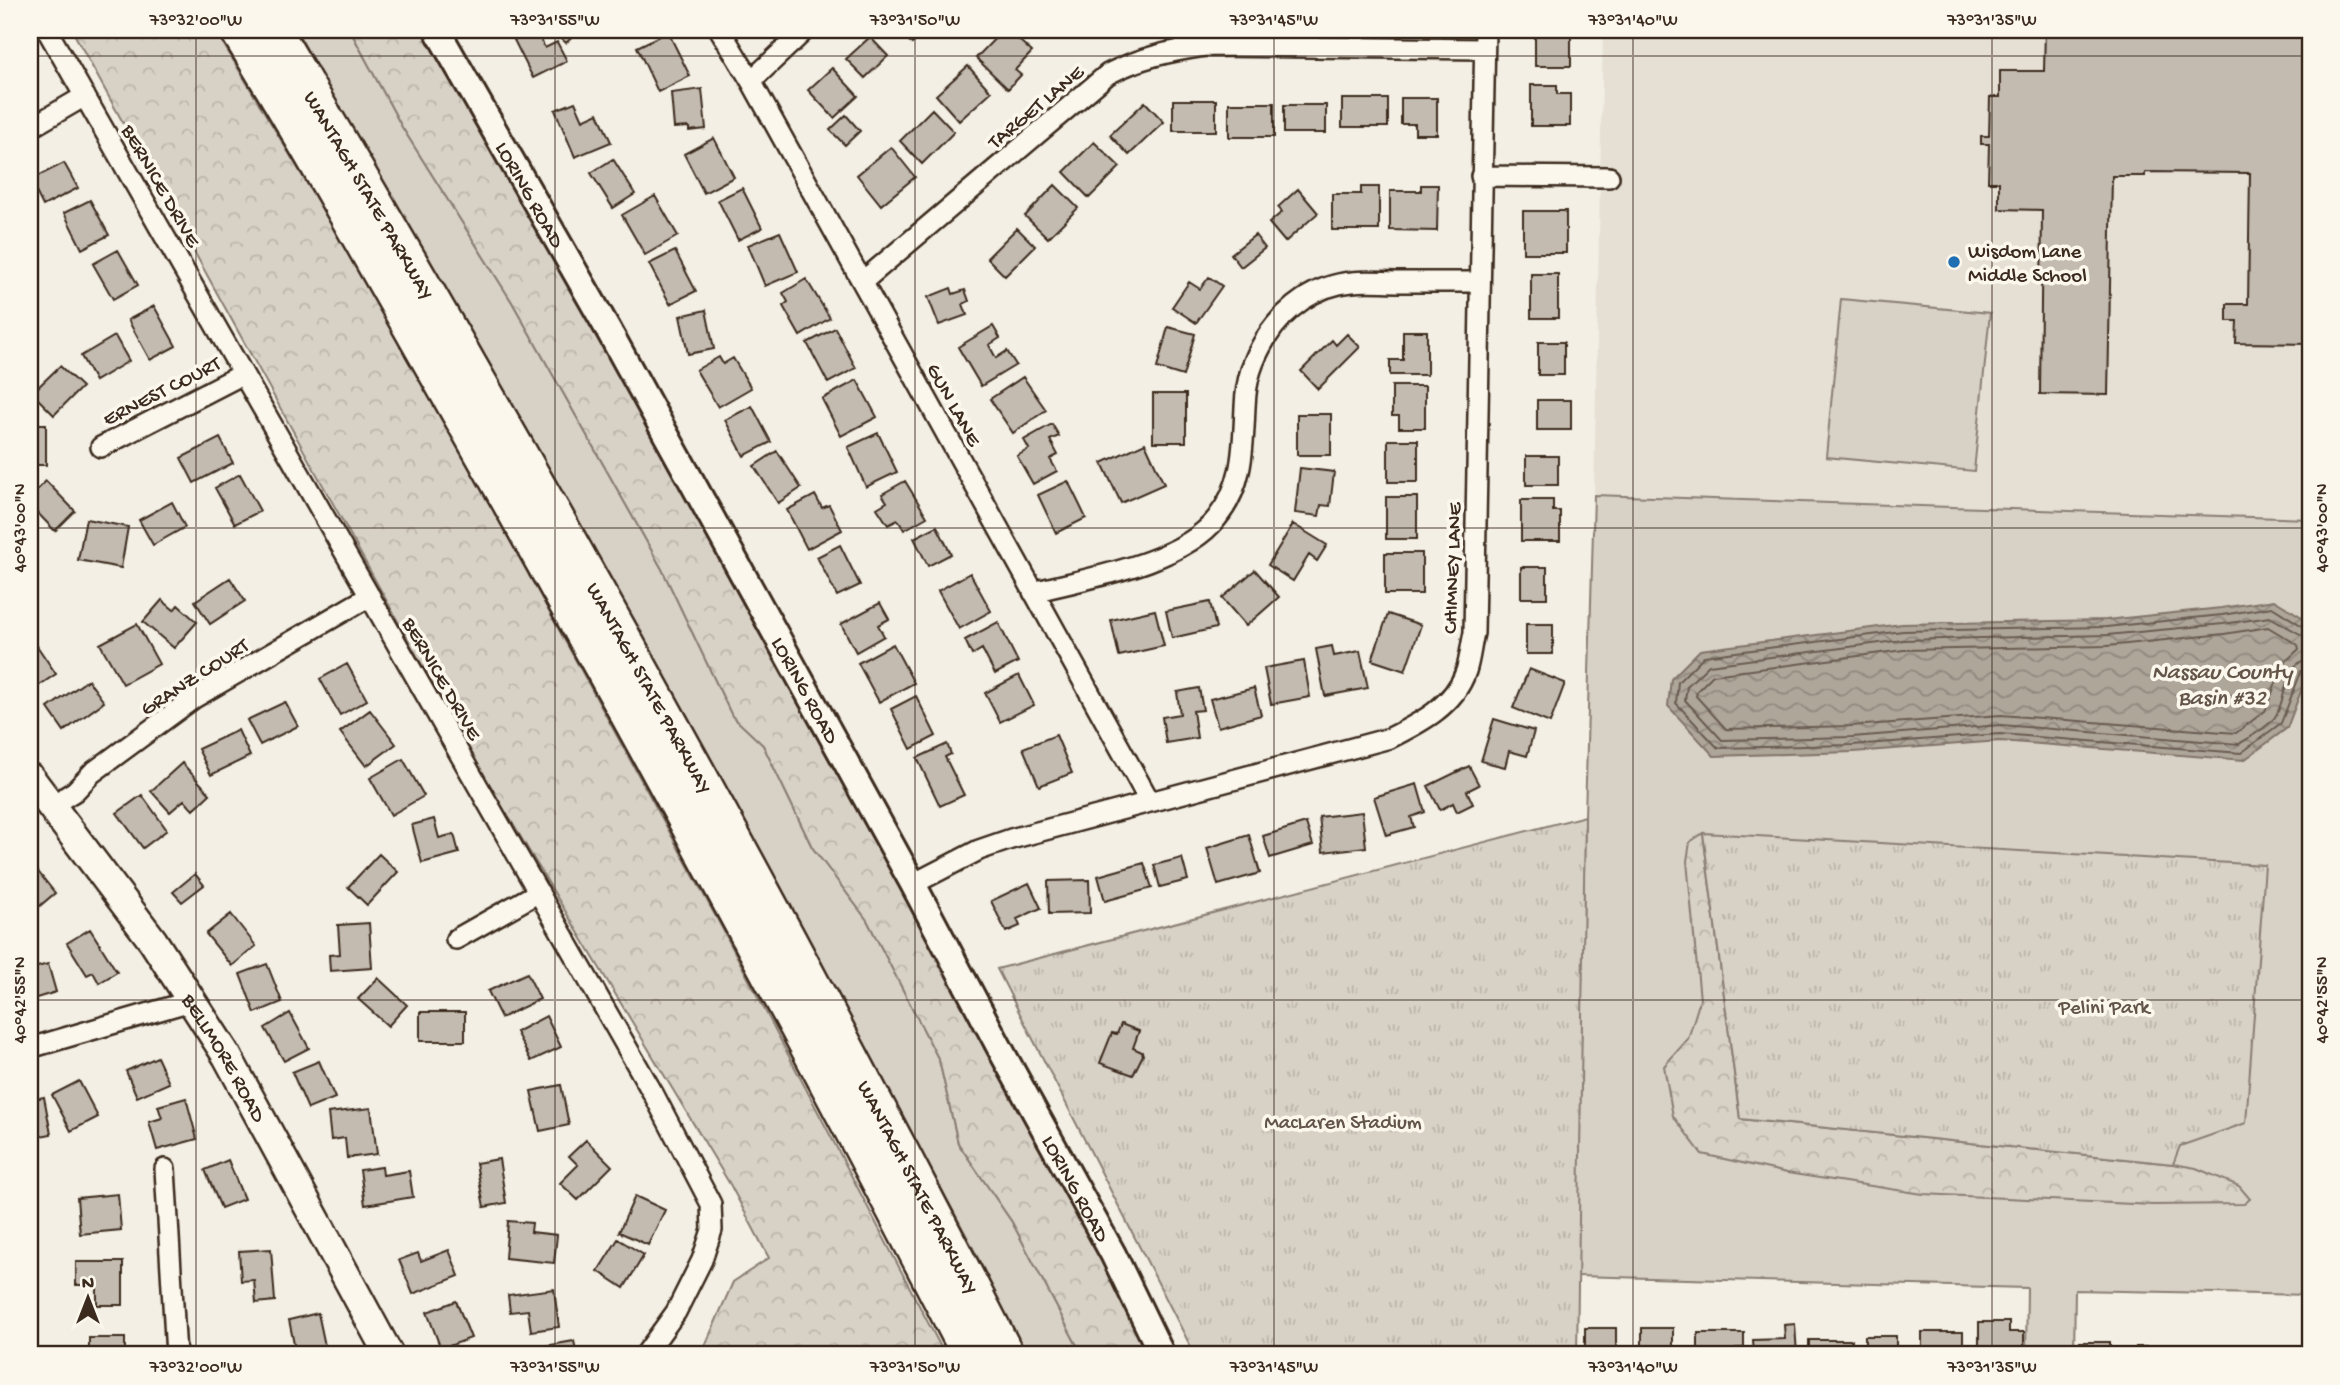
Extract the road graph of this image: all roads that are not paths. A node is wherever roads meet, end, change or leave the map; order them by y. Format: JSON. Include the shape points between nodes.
{"nodes":[{"id":1,"x":47,"y":30,"type":"edge"},
{"id":2,"x":238,"y":30,"type":"edge"},
{"id":3,"x":273,"y":30,"type":"edge"},
{"id":4,"x":437,"y":30,"type":"edge"},
{"id":5,"x":720,"y":30,"type":"edge"},
{"id":6,"x":805,"y":30,"type":"edge"},
{"id":7,"x":1484,"y":39,"type":"edge"},
{"id":8,"x":751,"y":81,"type":"junction"},
{"id":9,"x":85,"y":96,"type":"junction"},
{"id":10,"x":30,"y":128,"type":"edge"},
{"id":11,"x":1481,"y":176,"type":"junction"},
{"id":12,"x":1609,"y":177,"type":"dead end"},
{"id":13,"x":862,"y":282,"type":"junction"},
{"id":14,"x":1479,"y":282,"type":"junction"},
{"id":15,"x":243,"y":374,"type":"junction"},
{"id":16,"x":101,"y":447,"type":"dead end"},
{"id":17,"x":1033,"y":592,"type":"junction"},
{"id":18,"x":370,"y":596,"type":"junction"},
{"id":19,"x":30,"y":778,"type":"edge"},
{"id":20,"x":1150,"y":802,"type":"junction"},
{"id":21,"x":51,"y":806,"type":"junction"},
{"id":22,"x":913,"y":884,"type":"junction"},
{"id":23,"x":539,"y":892,"type":"junction"},
{"id":24,"x":456,"y":939,"type":"dead end"},
{"id":25,"x":191,"y":1001,"type":"junction"},
{"id":26,"x":30,"y":1048,"type":"edge"},
{"id":27,"x":165,"y":1169,"type":"dead end"},
{"id":28,"x":176,"y":1355,"type":"edge"},
{"id":29,"x":390,"y":1355,"type":"edge"},
{"id":30,"x":645,"y":1355,"type":"edge"},
{"id":31,"x":971,"y":1355,"type":"edge"},
{"id":32,"x":1006,"y":1355,"type":"edge"},
{"id":33,"x":1162,"y":1355,"type":"edge"}],
"edges":[{"from":1,"to":9,"type":"street","name":"BERNICE DRIVE"},
{"from":2,"to":31,"type":"highway","name":"WANTAGH STATE PARKWAY","via":[[685,817]]},
{"from":3,"to":32,"type":"highway","name":"WANTAGH STATE PARKWAY","via":[[421,279],[649,683]]},
{"from":4,"to":22,"type":"street","name":"LORING ROAD","via":[[609,331]]},
{"from":5,"to":8,"type":"street","name":"GUN LANE"},
{"from":6,"to":8,"type":"street"},
{"from":7,"to":11,"type":"street","name":"CHIMNEY LANE"},
{"from":7,"to":13,"type":"street","name":"TARGET LANE","via":[[1205,46],[1134,61],[1108,74]]},
{"from":8,"to":13,"type":"street","name":"GUN LANE"},
{"from":9,"to":10,"type":"street"},
{"from":9,"to":15,"type":"street","name":"BERNICE DRIVE"},
{"from":11,"to":12,"type":"street"},
{"from":11,"to":14,"type":"street","name":"CHIMNEY LANE"},
{"from":13,"to":17,"type":"street","name":"GUN LANE"},
{"from":14,"to":17,"type":"street","via":[[1351,282],[1325,288],[1295,305],[1278,319],[1254,358],[1246,384],[1242,466],[1232,495],[1216,520],[1164,557]]},
{"from":14,"to":20,"type":"street","name":"CHIMNEY LANE","via":[[1474,633],[1465,672],[1455,691],[1430,718],[1390,738]]},
{"from":15,"to":16,"type":"street","name":"ERNEST COURT"},
{"from":15,"to":18,"type":"street","name":"BERNICE DRIVE"},
{"from":17,"to":20,"type":"street","name":"GUN LANE"},
{"from":18,"to":21,"type":"street","name":"GRANZ COURT","via":[[194,698]]},
{"from":18,"to":23,"type":"street","name":"BERNICE DRIVE"},
{"from":19,"to":21,"type":"main road","name":"BELLMORE ROAD"},
{"from":20,"to":22,"type":"street","name":"CHIMNEY LANE","via":[[995,844]]},
{"from":21,"to":25,"type":"main road","name":"BELLMORE ROAD","via":[[153,942]]},
{"from":22,"to":33,"type":"street","name":"LORING ROAD","via":[[1113,1254]]},
{"from":23,"to":24,"type":"street"},
{"from":23,"to":30,"type":"street","name":"BERNICE DRIVE","via":[[711,1204],[712,1230],[702,1260],[677,1312]]},
{"from":25,"to":26,"type":"street"},
{"from":25,"to":29,"type":"main road","name":"BELLMORE ROAD","via":[[227,1056]]},
{"from":27,"to":28,"type":"street"}]}
